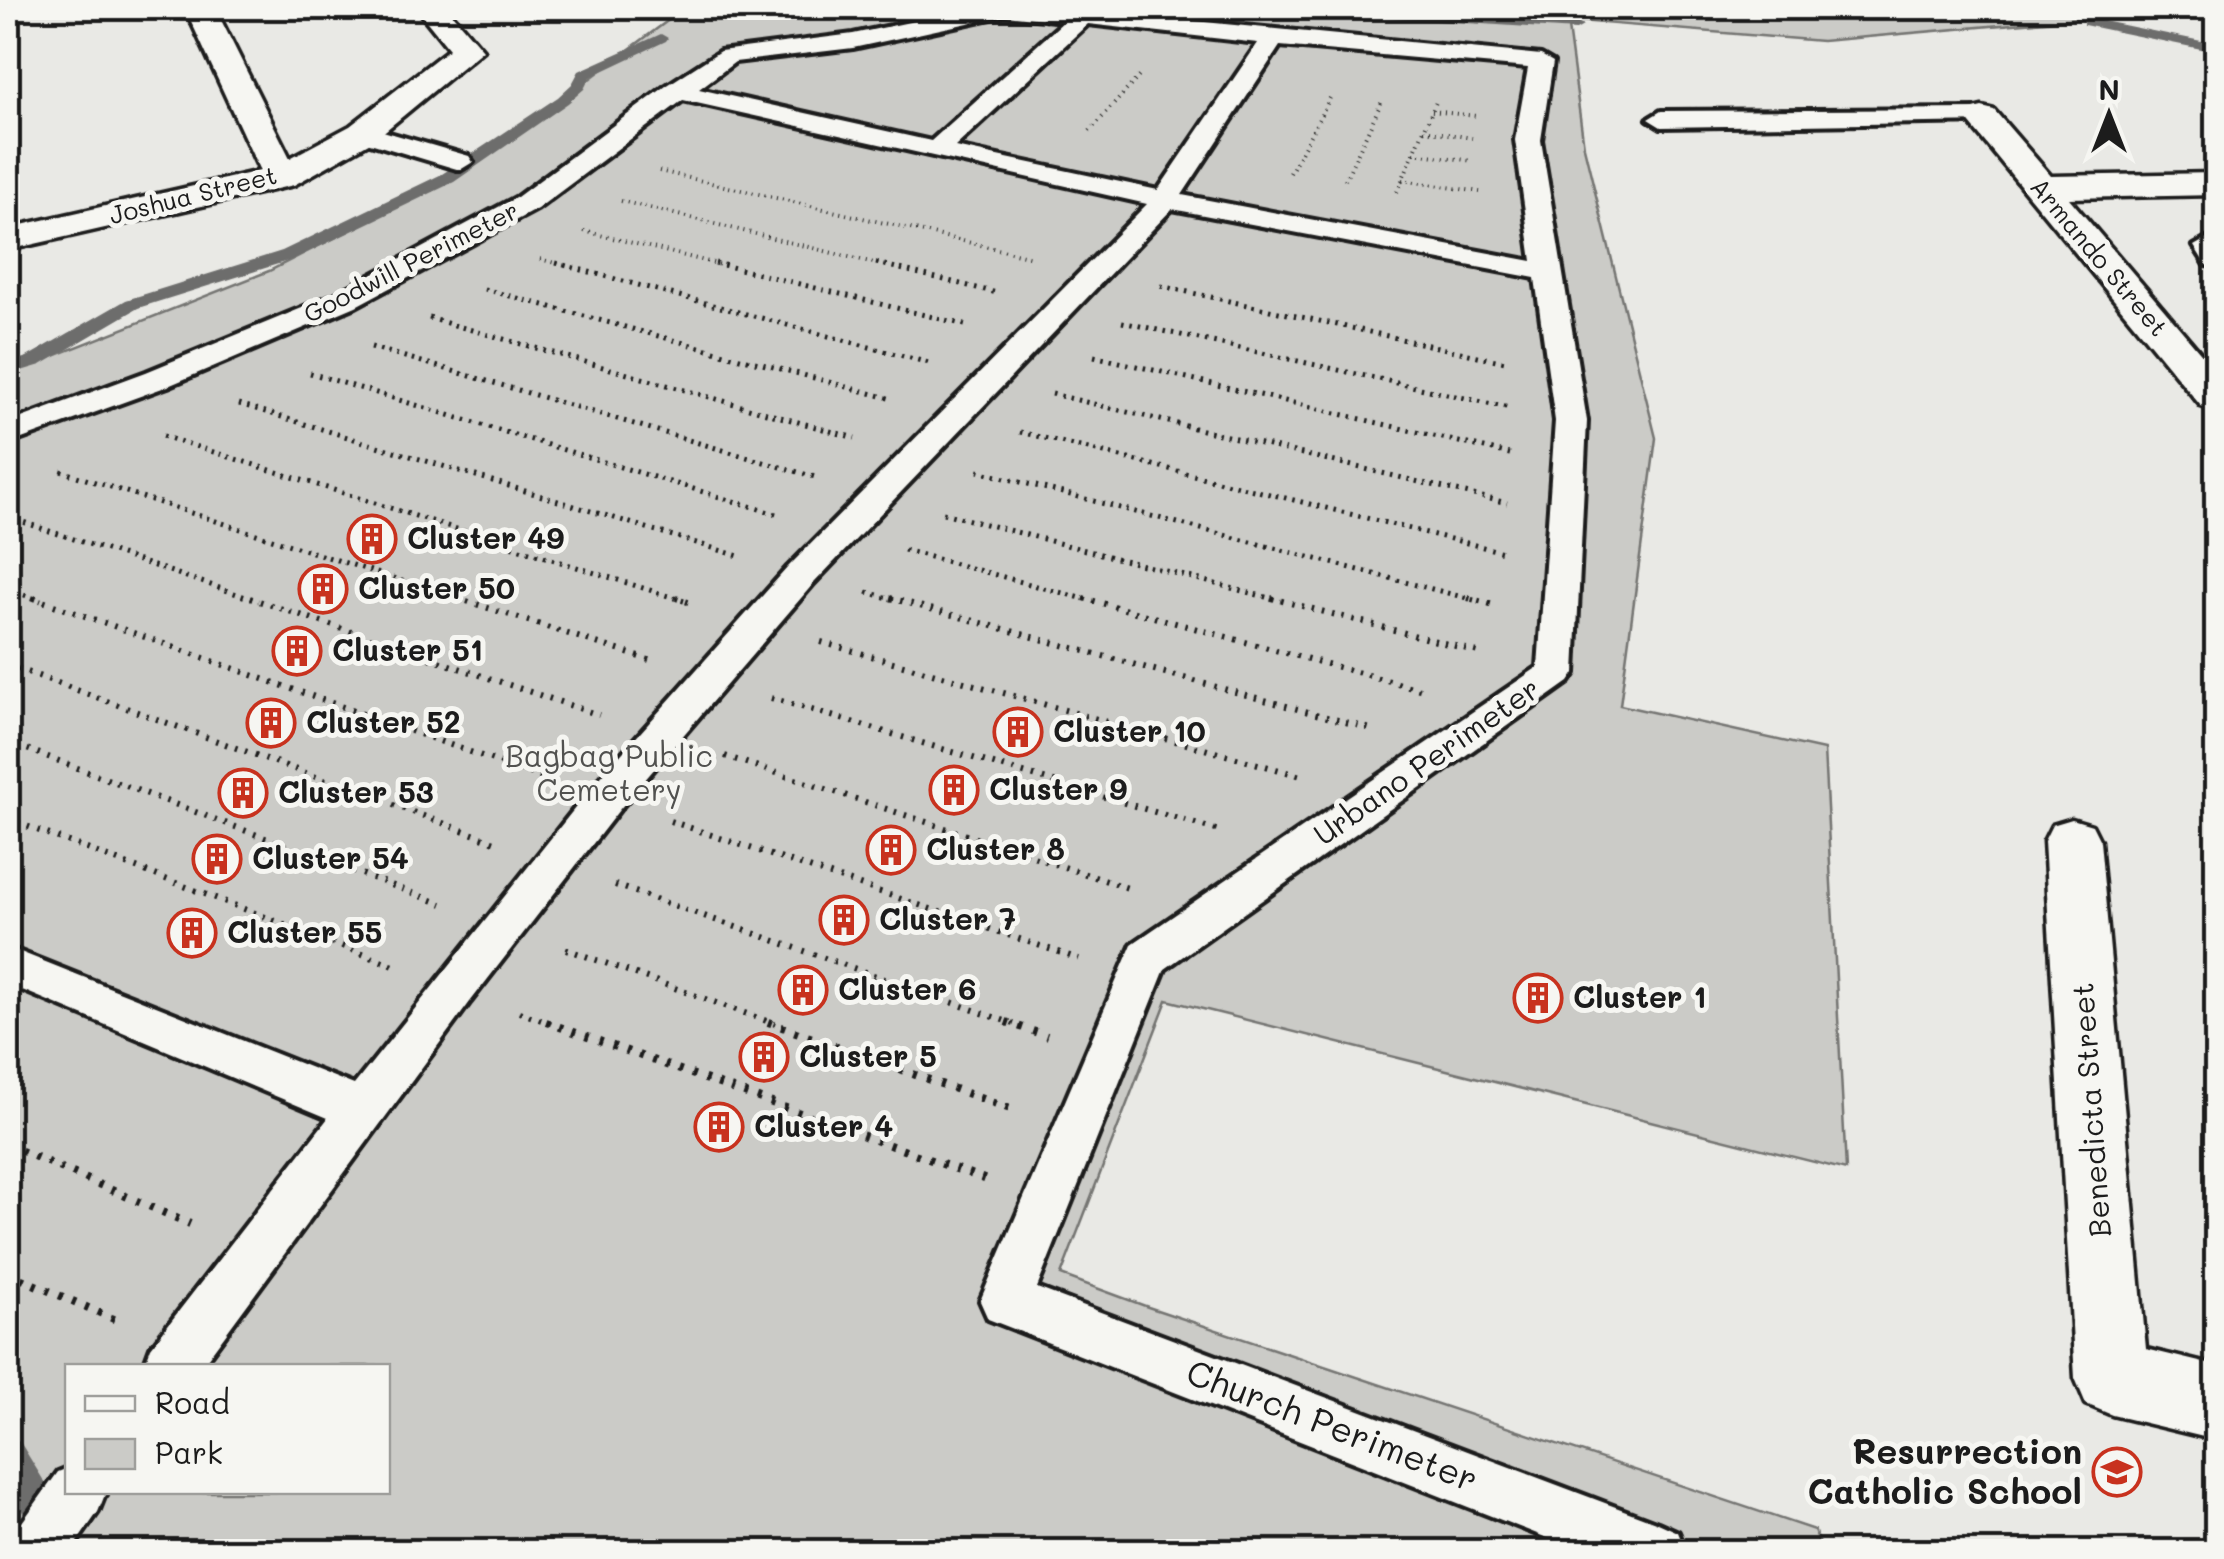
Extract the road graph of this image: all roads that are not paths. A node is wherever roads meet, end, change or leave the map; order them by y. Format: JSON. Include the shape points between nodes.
{"nodes":[{"id":1,"x":200,"y":8,"type":"edge"},
{"id":2,"x":431,"y":8,"type":"edge"},
{"id":3,"x":1082,"y":16,"type":"junction"},
{"id":4,"x":1273,"y":38,"type":"junction"},
{"id":5,"x":675,"y":92,"type":"junction"},
{"id":6,"x":1982,"y":116,"type":"joint"},
{"id":7,"x":1662,"y":118,"type":"dead end"},
{"id":8,"x":362,"y":132,"type":"junction"},
{"id":9,"x":935,"y":150,"type":"junction"},
{"id":10,"x":460,"y":162,"type":"dead end"},
{"id":11,"x":281,"y":177,"type":"junction"},
{"id":12,"x":2216,"y":184,"type":"edge"},
{"id":13,"x":2041,"y":187,"type":"junction"},
{"id":14,"x":1164,"y":202,"type":"junction"},
{"id":15,"x":8,"y":239,"type":"edge"},
{"id":16,"x":1548,"y":272,"type":"junction"},
{"id":17,"x":2216,"y":397,"type":"edge"},
{"id":18,"x":8,"y":434,"type":"edge"},
{"id":19,"x":2072,"y":841,"type":"dead end"},
{"id":20,"x":8,"y":966,"type":"edge"},
{"id":21,"x":365,"y":1111,"type":"junction"},
{"id":22,"x":1006,"y":1301,"type":"joint"},
{"id":23,"x":176,"y":1358,"type":"edge"},
{"id":24,"x":2216,"y":1403,"type":"edge"},
{"id":25,"x":77,"y":1494,"type":"edge"},
{"id":26,"x":35,"y":1552,"type":"edge"},
{"id":27,"x":1658,"y":1552,"type":"edge"}],
"edges":[{"from":1,"to":11,"type":"street"},
{"from":2,"to":8,"type":"street","name":"Joshua Street","via":[[467,50]]},
{"from":3,"to":4,"type":"lane"},
{"from":3,"to":5,"type":"lane","name":"Goodwill Perimeter","via":[[1005,8],[854,41],[728,56]]},
{"from":3,"to":9,"type":"lane"},
{"from":4,"to":14,"type":"lane"},
{"from":4,"to":16,"type":"lane","name":"Urbano Perimeter","via":[[1541,62],[1528,140]]},
{"from":5,"to":9,"type":"lane"},
{"from":5,"to":18,"type":"lane","name":"Goodwill Perimeter","via":[[527,203],[346,300]]},
{"from":6,"to":7,"type":"lane"},
{"from":6,"to":13,"type":"street","name":"Armando Street"},
{"from":8,"to":10,"type":"lane"},
{"from":8,"to":11,"type":"street","name":"Joshua Street"},
{"from":9,"to":14,"type":"lane"},
{"from":11,"to":15,"type":"street","name":"Joshua Street"},
{"from":12,"to":13,"type":"street"},
{"from":13,"to":17,"type":"street","name":"Armando Street"},
{"from":14,"to":16,"type":"lane"},
{"from":14,"to":21,"type":"lane","via":[[801,575],[605,799]]},
{"from":16,"to":22,"type":"lane","name":"Urbano Perimeter","via":[[1571,422],[1556,672],[1148,957]]},
{"from":19,"to":24,"type":"street","name":"Benedicta Street","via":[[2112,1378]]},
{"from":20,"to":21,"type":"lane"},
{"from":21,"to":23,"type":"lane"},
{"from":22,"to":27,"type":"lane","name":"Church Perimeter"},
{"from":25,"to":26,"type":"lane"}]}
